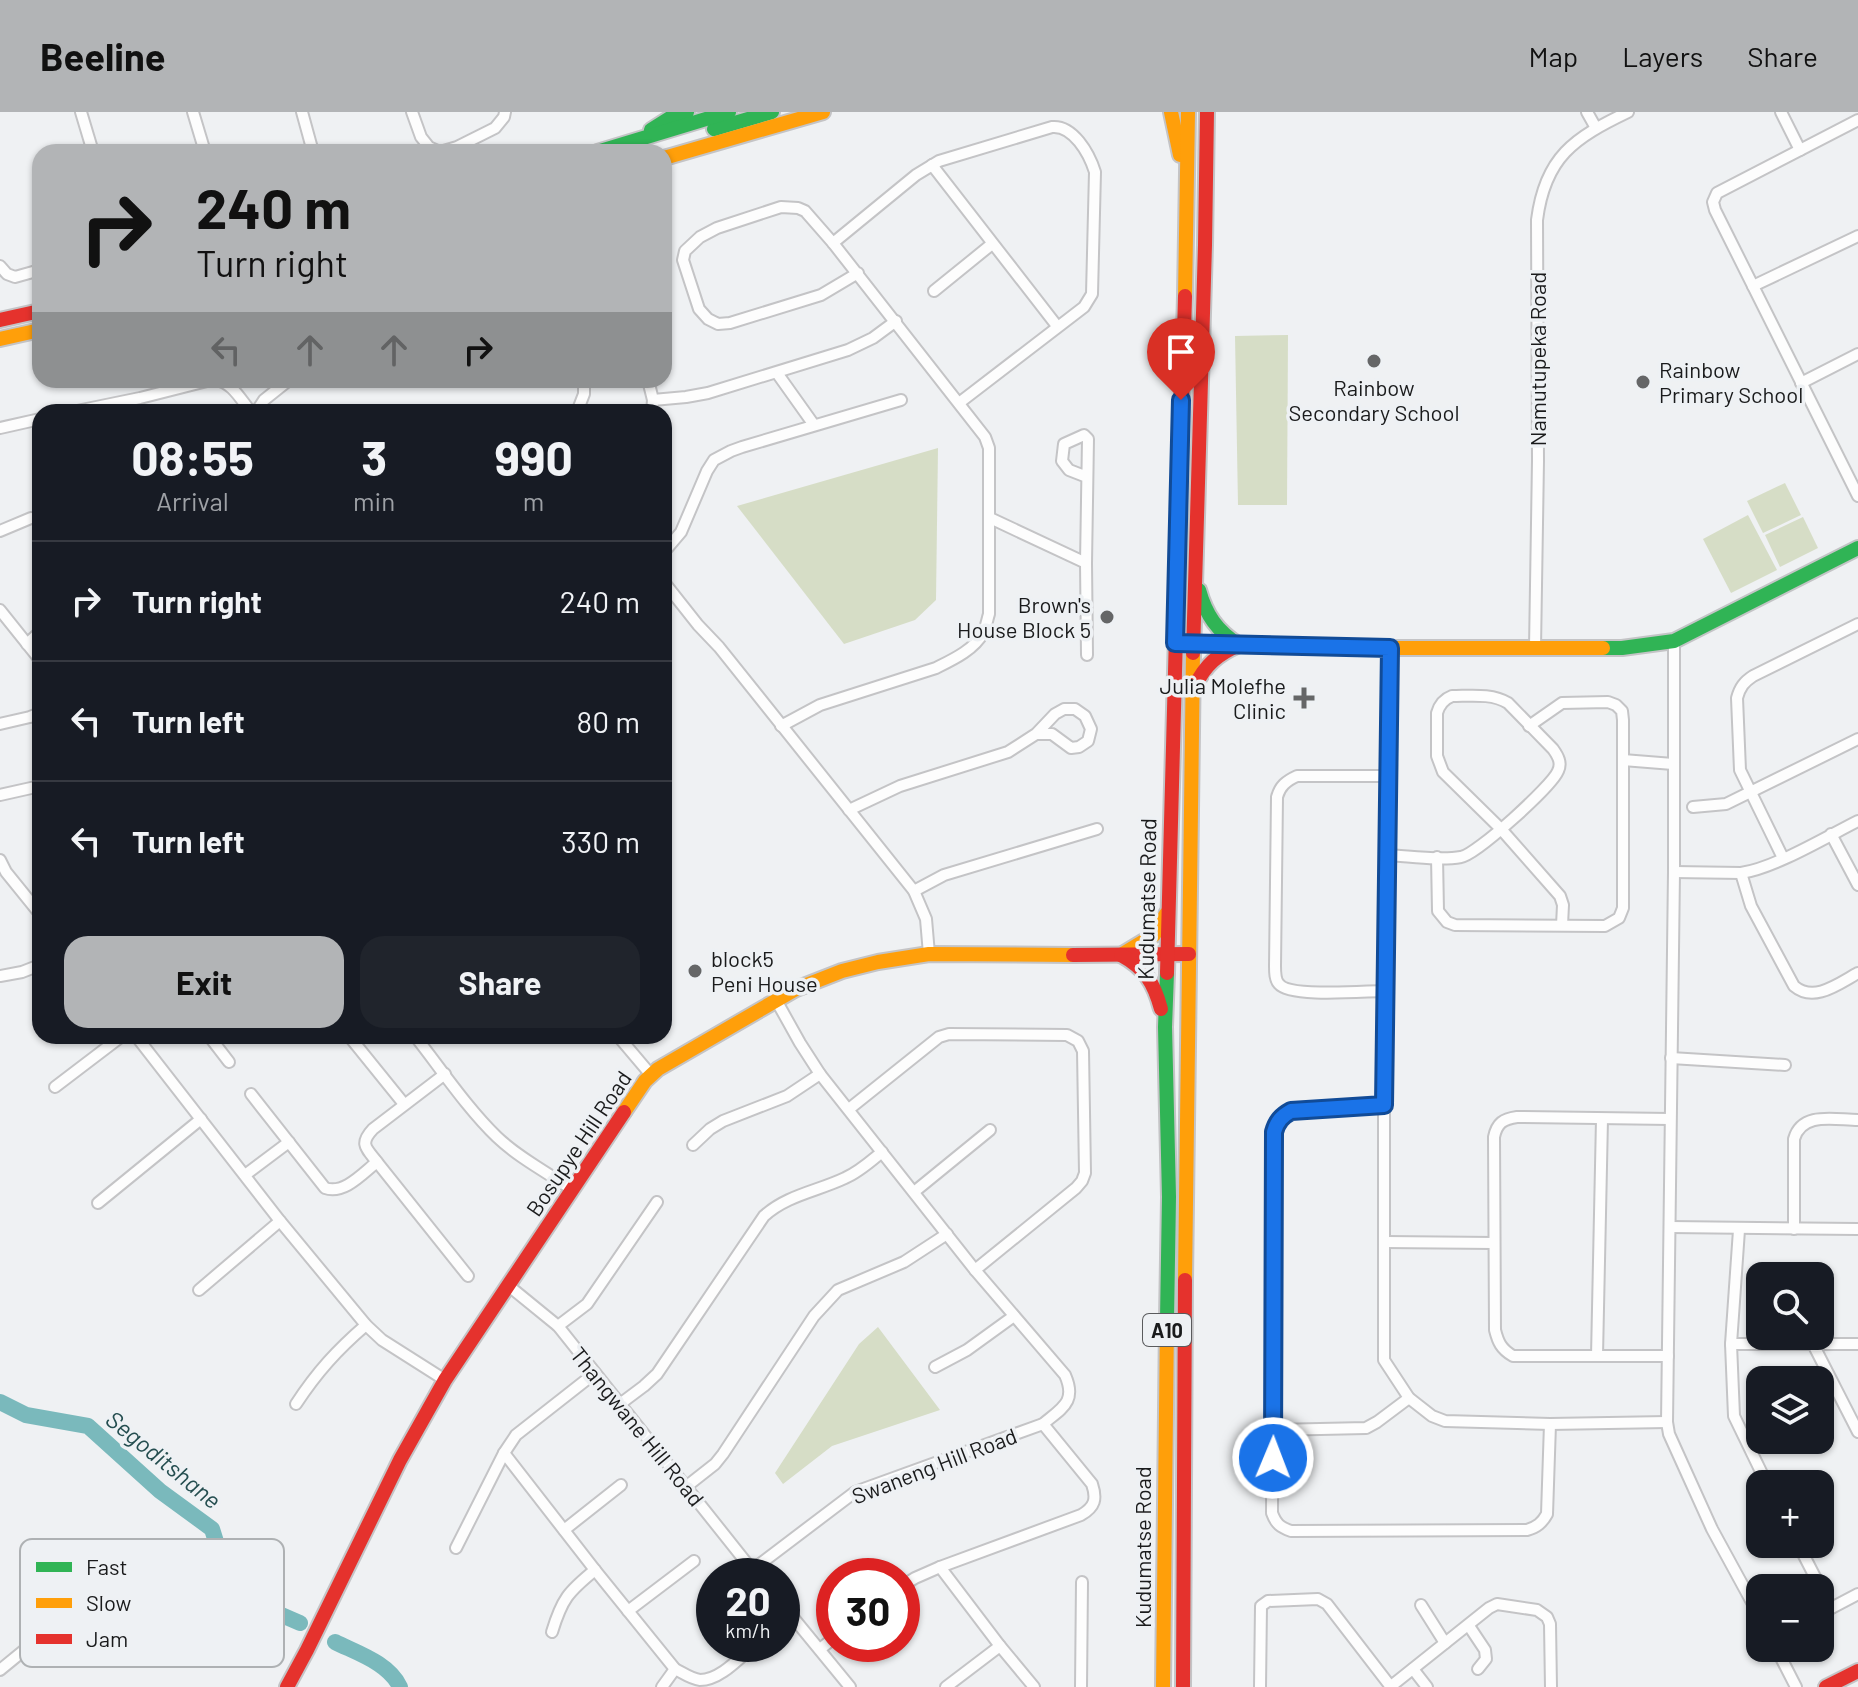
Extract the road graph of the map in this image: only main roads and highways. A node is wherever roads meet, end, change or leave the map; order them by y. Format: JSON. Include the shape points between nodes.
{"nodes":[{"id":1,"x":687,"y":112,"type":"edge"},
{"id":2,"x":729,"y":112,"type":"edge"},
{"id":3,"x":772,"y":112,"type":"edge"},
{"id":4,"x":823,"y":112,"type":"edge"},
{"id":5,"x":1171,"y":112,"type":"edge"},
{"id":6,"x":1188,"y":112,"type":"edge"},
{"id":7,"x":1207,"y":113,"type":"edge"},
{"id":8,"x":640,"y":144,"type":"edge"},
{"id":9,"x":643,"y":144,"type":"edge"},
{"id":10,"x":646,"y":144,"type":"edge"},
{"id":11,"x":672,"y":156,"type":"edge"},
{"id":12,"x":1186,"y":184,"type":"junction"},
{"id":13,"x":32,"y":313,"type":"edge"},
{"id":14,"x":0,"y":320,"type":"edge"},
{"id":15,"x":32,"y":332,"type":"edge"},
{"id":16,"x":0,"y":339,"type":"edge"},
{"id":17,"x":1858,"y":548,"type":"edge"},
{"id":18,"x":1195,"y":569,"type":"junction"},
{"id":19,"x":1175,"y":643,"type":"junction"},
{"id":20,"x":1193,"y":644,"type":"junction"},
{"id":21,"x":1239,"y":645,"type":"junction"},
{"id":22,"x":1192,"y":691,"type":"junction"},
{"id":23,"x":1167,"y":911,"type":"junction"},
{"id":24,"x":1167,"y":953,"type":"junction"},
{"id":25,"x":1189,"y":954,"type":"junction"},
{"id":26,"x":1121,"y":955,"type":"junction"},
{"id":27,"x":1165,"y":1027,"type":"junction"},
{"id":28,"x":1858,"y":1671,"type":"edge"},
{"id":29,"x":287,"y":1687,"type":"edge"},
{"id":30,"x":1163,"y":1687,"type":"edge"},
{"id":31,"x":1183,"y":1687,"type":"edge"},
{"id":32,"x":1826,"y":1687,"type":"edge"}],
"edges":[{"from":1,"to":8,"type":"main road","via":[[673,116]]},
{"from":2,"to":9,"type":"main road"},
{"from":3,"to":10,"type":"main road"},
{"from":4,"to":11,"type":"main road"},
{"from":5,"to":12,"type":"main road"},
{"from":6,"to":12,"type":"main road","name":"Kudumatse Road","number":"A10"},
{"from":7,"to":18,"type":"main road","name":"Kudumatse Road","number":"A10"},
{"from":12,"to":19,"type":"main road","name":"Kudumatse Road","number":"A10"},
{"from":13,"to":14,"type":"main road"},
{"from":15,"to":16,"type":"main road"},
{"from":17,"to":21,"type":"main road","via":[[1674,641],[1622,648]]},
{"from":18,"to":20,"type":"main road","name":"Kudumatse Road","number":"A10"},
{"from":18,"to":21,"type":"main road","via":[[1210,621]]},
{"from":19,"to":20,"type":"main road"},
{"from":19,"to":23,"type":"main road","name":"Kudumatse Road","number":"A10"},
{"from":20,"to":21,"type":"main road"},
{"from":20,"to":22,"type":"main road","name":"Kudumatse Road","number":"A10"},
{"from":21,"to":22,"type":"main road","via":[[1211,660]]},
{"from":22,"to":25,"type":"main road","name":"Kudumatse Road","number":"A10"},
{"from":23,"to":24,"type":"main road","name":"Kudumatse Road","number":"A10"},
{"from":23,"to":26,"type":"main road","via":[[1154,935]]},
{"from":24,"to":25,"type":"main road","name":"Bosupye Hill Road"},
{"from":24,"to":26,"type":"main road","name":"Bosupye Hill Road"},
{"from":24,"to":27,"type":"main road","name":"Kudumatse Road","number":"A10"},
{"from":25,"to":31,"type":"main road","name":"Kudumatse Road","number":"A10"},
{"from":26,"to":27,"type":"main road","via":[[1151,977]]},
{"from":26,"to":29,"type":"main road","name":"Bosupye Hill Road","via":[[929,954],[842,971],[776,1000],[651,1075],[445,1380]]},
{"from":27,"to":30,"type":"main road","name":"Kudumatse Road","number":"A10","via":[[1169,1197]]},
{"from":28,"to":32,"type":"main road"}]}
